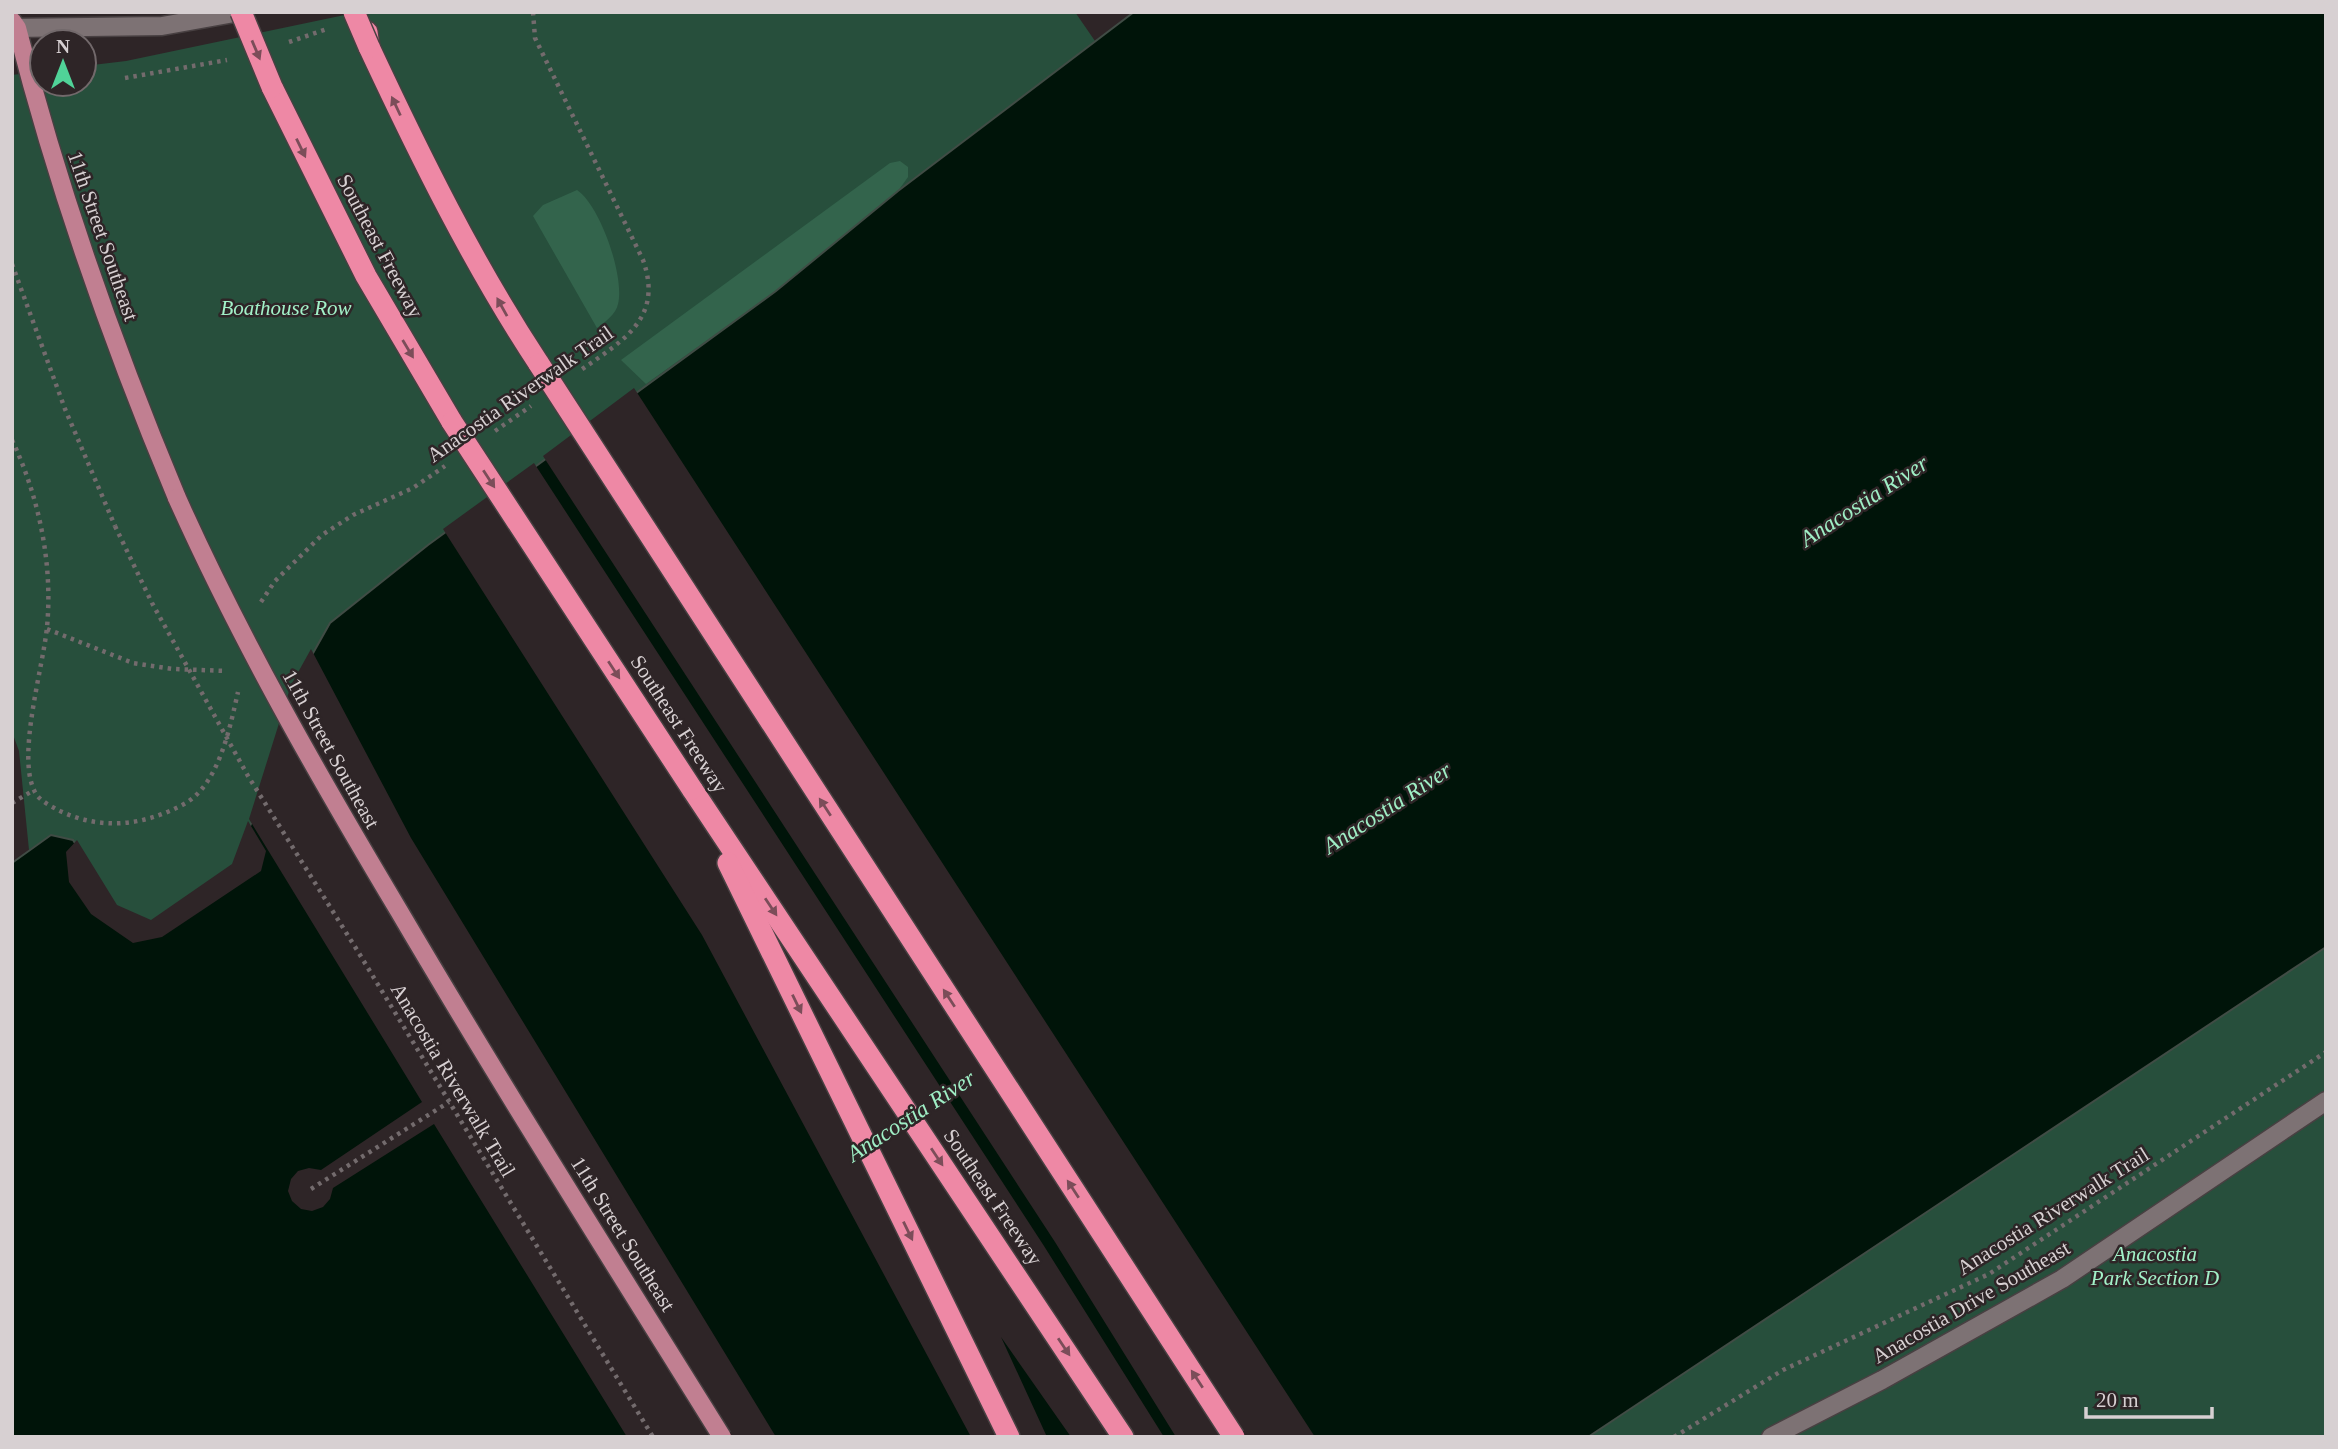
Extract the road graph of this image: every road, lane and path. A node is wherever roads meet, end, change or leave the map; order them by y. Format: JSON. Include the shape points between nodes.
{"nodes":[{"id":1,"x":240,"y":12,"type":"edge"},
{"id":2,"x":354,"y":12,"type":"edge"},
{"id":3,"x":365,"y":12,"type":"edge"},
{"id":4,"x":533,"y":12,"type":"edge"},
{"id":5,"x":16,"y":22,"type":"edge"},
{"id":6,"x":369,"y":47,"type":"junction"},
{"id":7,"x":12,"y":264,"type":"edge"},
{"id":8,"x":570,"y":378,"type":"dead end"},
{"id":9,"x":536,"y":402,"type":"dead end"},
{"id":10,"x":491,"y":433,"type":"dead end"},
{"id":11,"x":12,"y":440,"type":"edge"},
{"id":12,"x":447,"y":465,"type":"dead end"},
{"id":13,"x":257,"y":610,"type":"dead end"},
{"id":14,"x":47,"y":629,"type":"junction"},
{"id":15,"x":229,"y":671,"type":"dead end"},
{"id":16,"x":239,"y":686,"type":"dead end"},
{"id":17,"x":692,"y":789,"type":"junction"},
{"id":18,"x":34,"y":790,"type":"junction"},
{"id":19,"x":12,"y":803,"type":"edge"},
{"id":20,"x":2326,"y":1052,"type":"edge"},
{"id":21,"x":2326,"y":1101,"type":"edge"},
{"id":22,"x":449,"y":1102,"type":"junction"},
{"id":23,"x":311,"y":1189,"type":"dead end"},
{"id":24,"x":653,"y":1437,"type":"edge"},
{"id":25,"x":722,"y":1437,"type":"edge"},
{"id":26,"x":1009,"y":1437,"type":"edge"},
{"id":27,"x":1123,"y":1437,"type":"edge"},
{"id":28,"x":1234,"y":1437,"type":"edge"},
{"id":29,"x":1674,"y":1437,"type":"edge"},
{"id":30,"x":1771,"y":1437,"type":"edge"}],
"edges":[{"from":1,"to":5,"type":"street","via":[[162,26]]},
{"from":1,"to":17,"type":"highway","name":"Southeast Freeway","one_way":true,"bridge":true,"via":[[366,276],[452,422]]},
{"from":2,"to":6,"type":"highway","bridge":true},
{"from":3,"to":6,"type":"highway","bridge":true},
{"from":4,"to":8,"type":"path","name":"Anacostia Riverwalk Trail","via":[[535,38],[648,278],[645,311],[636,328]]},
{"from":5,"to":25,"type":"main road","name":"11th Street Southeast","bridge":true,"via":[[84,257],[177,498],[242,634],[299,741],[459,1014]]},
{"from":28,"to":6,"type":"highway","one_way":true,"bridge":true,"via":[[511,322],[444,203]]},
{"from":7,"to":22,"type":"path","name":"Anacostia Riverwalk Trail","bridge":true,"via":[[65,409],[163,625],[248,776]]},
{"from":9,"to":10,"type":"path","name":"Anacostia Riverwalk Trail"},
{"from":11,"to":14,"type":"path","via":[[27,472],[38,514],[48,583]]},
{"from":12,"to":13,"type":"path","name":"Anacostia Riverwalk Trail","via":[[413,488],[321,535],[275,581]]},
{"from":14,"to":15,"type":"path","via":[[133,663]]},
{"from":14,"to":18,"type":"path","via":[[30,733]]},
{"from":16,"to":18,"type":"path","via":[[216,769],[188,802],[147,821],[108,826],[46,804]]},
{"from":17,"to":26,"type":"highway","one_way":true},
{"from":17,"to":27,"type":"highway","name":"Southeast Freeway","one_way":true},
{"from":18,"to":19,"type":"path"},
{"from":20,"to":29,"type":"path","name":"Anacostia Riverwalk Trail","via":[[1989,1274],[1783,1370]]},
{"from":21,"to":30,"type":"street","name":"Anacostia Drive Southeast","via":[[2062,1279]]},
{"from":22,"to":23,"type":"path"},
{"from":22,"to":24,"type":"path","name":"Anacostia Riverwalk Trail","bridge":true}]}
